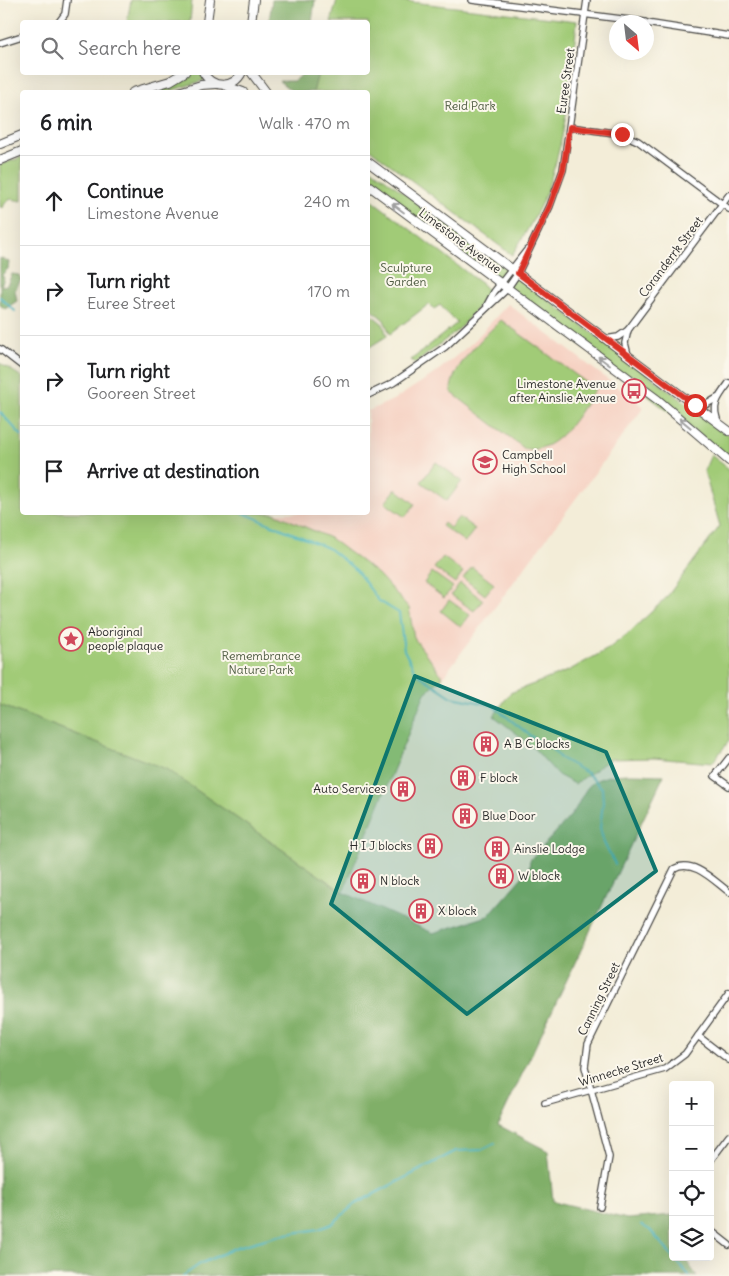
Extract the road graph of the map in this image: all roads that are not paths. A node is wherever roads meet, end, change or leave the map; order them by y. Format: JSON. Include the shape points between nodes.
{"nodes":[{"id":1,"x":68,"y":0,"type":"edge"},
{"id":2,"x":210,"y":0,"type":"edge"},
{"id":3,"x":254,"y":0,"type":"edge"},
{"id":4,"x":472,"y":0,"type":"edge"},
{"id":5,"x":587,"y":0,"type":"edge"},
{"id":6,"x":585,"y":14,"type":"junction"},
{"id":7,"x":609,"y":18,"type":"edge"},
{"id":8,"x":60,"y":20,"type":"edge"},
{"id":9,"x":207,"y":20,"type":"edge"},
{"id":10,"x":251,"y":20,"type":"edge"},
{"id":11,"x":654,"y":24,"type":"edge"},
{"id":12,"x":729,"y":36,"type":"edge"},
{"id":13,"x":20,"y":37,"type":"edge"},
{"id":14,"x":0,"y":43,"type":"edge"},
{"id":15,"x":180,"y":75,"type":"edge"},
{"id":16,"x":206,"y":75,"type":"edge"},
{"id":17,"x":240,"y":75,"type":"edge"},
{"id":18,"x":253,"y":75,"type":"edge"},
{"id":19,"x":219,"y":85,"type":"junction"},
{"id":20,"x":140,"y":90,"type":"edge"},
{"id":21,"x":185,"y":90,"type":"edge"},
{"id":22,"x":235,"y":90,"type":"edge"},
{"id":23,"x":264,"y":90,"type":"edge"},
{"id":24,"x":570,"y":127,"type":"junction"},
{"id":25,"x":20,"y":136,"type":"edge"},
{"id":26,"x":0,"y":144,"type":"edge"},
{"id":27,"x":20,"y":152,"type":"edge"},
{"id":28,"x":0,"y":160,"type":"edge"},
{"id":29,"x":370,"y":163,"type":"edge"},
{"id":30,"x":370,"y":187,"type":"edge"},
{"id":31,"x":729,"y":195,"type":"edge"},
{"id":32,"x":722,"y":204,"type":"junction"},
{"id":33,"x":729,"y":209,"type":"edge"},
{"id":34,"x":514,"y":271,"type":"junction"},
{"id":35,"x":500,"y":284,"type":"junction"},
{"id":36,"x":507,"y":289,"type":"junction"},
{"id":37,"x":486,"y":307,"type":"junction"},
{"id":38,"x":628,"y":330,"type":"junction"},
{"id":39,"x":605,"y":339,"type":"junction"},
{"id":40,"x":0,"y":349,"type":"edge"},
{"id":41,"x":629,"y":356,"type":"junction"},
{"id":42,"x":20,"y":364,"type":"edge"},
{"id":43,"x":729,"y":383,"type":"edge"},
{"id":44,"x":370,"y":394,"type":"edge"},
{"id":45,"x":717,"y":398,"type":"junction"},
{"id":46,"x":695,"y":405,"type":"junction"},
{"id":47,"x":719,"y":423,"type":"junction"},
{"id":48,"x":729,"y":431,"type":"edge"},
{"id":49,"x":729,"y":461,"type":"edge"},
{"id":50,"x":729,"y":758,"type":"edge"},
{"id":51,"x":729,"y":786,"type":"edge"},
{"id":52,"x":729,"y":892,"type":"edge"},
{"id":53,"x":729,"y":994,"type":"edge"},
{"id":54,"x":698,"y":1036,"type":"junction"},
{"id":55,"x":729,"y":1060,"type":"edge"},
{"id":56,"x":592,"y":1090,"type":"junction"},
{"id":57,"x":545,"y":1103,"type":"dead end"},
{"id":58,"x":729,"y":1136,"type":"edge"},
{"id":59,"x":714,"y":1156,"type":"edge"},
{"id":60,"x":600,"y":1207,"type":"dead end"},
{"id":61,"x":714,"y":1233,"type":"edge"},
{"id":62,"x":729,"y":1244,"type":"edge"}],
"edges":[{"from":1,"to":8,"type":"street"},
{"from":2,"to":9,"type":"main road"},
{"from":3,"to":10,"type":"main road"},
{"from":4,"to":6,"type":"street"},
{"from":5,"to":6,"type":"street","name":"Euree Street"},
{"from":6,"to":7,"type":"street"},
{"from":6,"to":24,"type":"street","name":"Euree Street"},
{"from":11,"to":12,"type":"street"},
{"from":13,"to":14,"type":"street"},
{"from":15,"to":20,"type":"main road","via":[[170,82]]},
{"from":16,"to":19,"type":"main road"},
{"from":17,"to":19,"type":"main road","via":[[233,83]]},
{"from":18,"to":23,"type":"main road"},
{"from":19,"to":21,"type":"main road","via":[[201,85]]},
{"from":19,"to":22,"type":"main road"},
{"from":24,"to":32,"type":"street","via":[[632,138]]},
{"from":24,"to":34,"type":"street","name":"Euree Street","via":[[563,170],[550,206]]},
{"from":25,"to":26,"type":"main road"},
{"from":27,"to":28,"type":"main road"},
{"from":29,"to":34,"type":"main road","name":"Limestone Avenue"},
{"from":35,"to":30,"type":"main road","name":"Limestone Avenue","one_way":true},
{"from":31,"to":32,"type":"street","name":"Coranderrk Street"},
{"from":32,"to":33,"type":"street"},
{"from":32,"to":38,"type":"street","name":"Coranderrk Street"},
{"from":34,"to":35,"type":"street","name":"Euree Street"},
{"from":34,"to":36,"type":"street","name":"Euree Street"},
{"from":34,"to":39,"type":"main road","name":"Limestone Avenue"},
{"from":35,"to":36,"type":"main road","name":"Limestone Avenue"},
{"from":35,"to":37,"type":"street","name":"Euree Street"},
{"from":36,"to":37,"type":"street","name":"Euree Street"},
{"from":49,"to":36,"type":"main road","name":"Limestone Avenue","one_way":true,"via":[[658,400]]},
{"from":37,"to":44,"type":"street","via":[[432,358]]},
{"from":38,"to":39,"type":"street","via":[[618,337]]},
{"from":38,"to":41,"type":"street","via":[[625,342]]},
{"from":39,"to":41,"type":"main road","name":"Limestone Avenue"},
{"from":40,"to":42,"type":"street"},
{"from":41,"to":46,"type":"main road","name":"Limestone Avenue"},
{"from":43,"to":45,"type":"street"},
{"from":45,"to":46,"type":"street","via":[[707,404]]},
{"from":45,"to":47,"type":"street","via":[[714,410]]},
{"from":46,"to":47,"type":"main road","name":"Limestone Avenue"},
{"from":47,"to":48,"type":"main road","name":"Limestone Avenue"},
{"from":50,"to":51,"type":"street","via":[[715,776]]},
{"from":52,"to":56,"type":"street","name":"Canning Street","via":[[694,867],[680,866],[671,874],[588,1044],[585,1066]]},
{"from":53,"to":54,"type":"street","name":"Winnecke Street"},
{"from":54,"to":55,"type":"street"},
{"from":54,"to":56,"type":"street","name":"Winnecke Street","via":[[684,1054],[665,1069]]},
{"from":56,"to":57,"type":"street","name":"Winnecke Street"},
{"from":56,"to":60,"type":"street","name":"Canning Street","via":[[609,1157]]},
{"from":58,"to":59,"type":"street"},
{"from":61,"to":62,"type":"street"}]}
